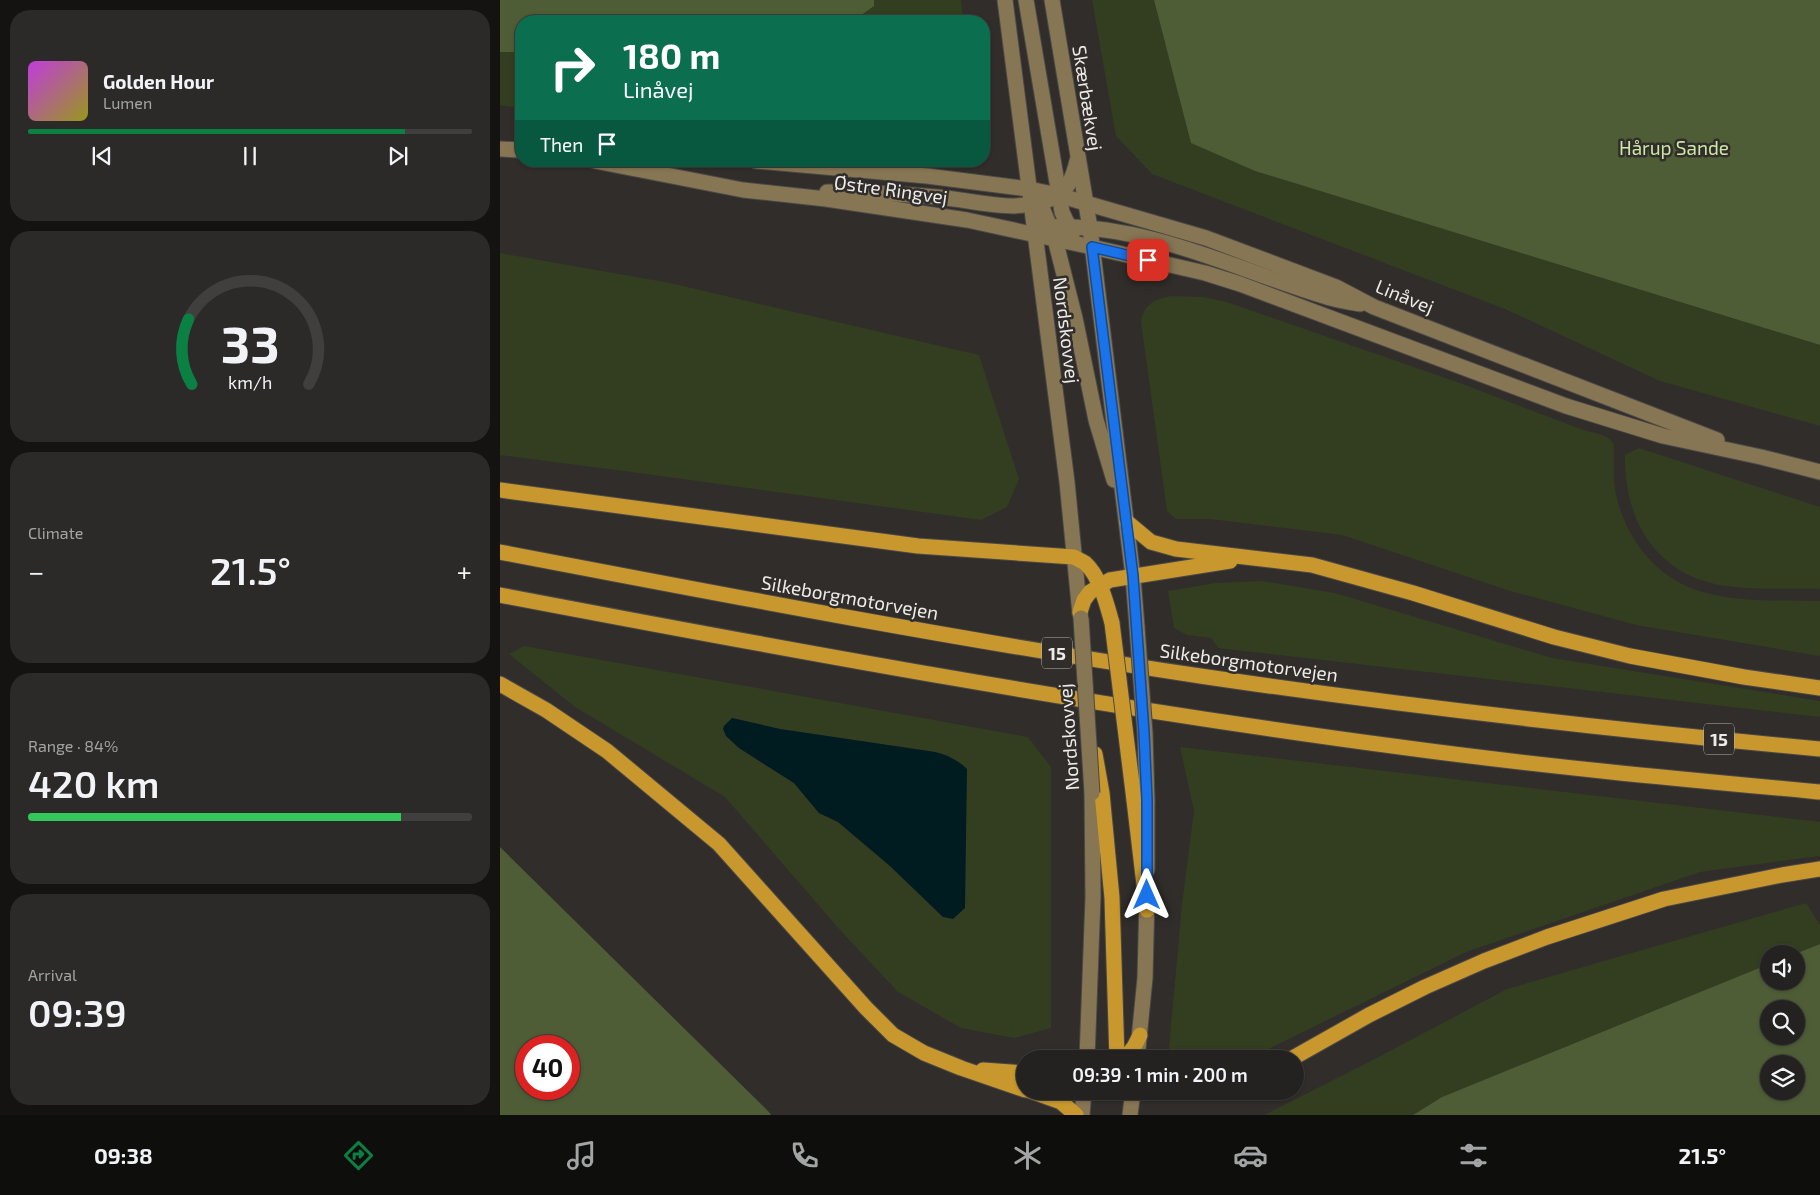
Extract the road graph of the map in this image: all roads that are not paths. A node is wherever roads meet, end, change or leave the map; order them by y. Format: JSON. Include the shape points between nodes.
{"nodes":[{"id":1,"x":1005,"y":0,"type":"edge"},
{"id":2,"x":1026,"y":0,"type":"edge"},
{"id":3,"x":1052,"y":0,"type":"edge"},
{"id":4,"x":500,"y":148,"type":"edge"},
{"id":5,"x":515,"y":149,"type":"edge"},
{"id":6,"x":1078,"y":158,"type":"junction"},
{"id":7,"x":626,"y":167,"type":"edge"},
{"id":8,"x":824,"y":167,"type":"edge"},
{"id":9,"x":1029,"y":189,"type":"junction"},
{"id":10,"x":743,"y":190,"type":"junction"},
{"id":11,"x":1058,"y":195,"type":"junction"},
{"id":12,"x":1086,"y":202,"type":"junction"},
{"id":13,"x":1036,"y":204,"type":"junction"},
{"id":14,"x":1069,"y":227,"type":"junction"},
{"id":15,"x":1090,"y":228,"type":"junction"},
{"id":16,"x":1053,"y":232,"type":"junction"},
{"id":17,"x":1036,"y":235,"type":"junction"},
{"id":18,"x":1092,"y":247,"type":"junction"},
{"id":19,"x":1374,"y":307,"type":"junction"},
{"id":20,"x":1760,"y":457,"type":"junction"},
{"id":21,"x":1820,"y":472,"type":"edge"},
{"id":22,"x":500,"y":490,"type":"edge"},
{"id":23,"x":1127,"y":522,"type":"junction"},
{"id":24,"x":500,"y":552,"type":"edge"},
{"id":25,"x":1074,"y":558,"type":"junction"},
{"id":26,"x":1251,"y":558,"type":"junction"},
{"id":27,"x":1133,"y":576,"type":"junction"},
{"id":28,"x":1099,"y":585,"type":"junction"},
{"id":29,"x":500,"y":595,"type":"edge"},
{"id":30,"x":1080,"y":615,"type":"junction"},
{"id":31,"x":500,"y":684,"type":"edge"},
{"id":32,"x":1820,"y":688,"type":"edge"},
{"id":33,"x":1820,"y":749,"type":"edge"},
{"id":34,"x":1820,"y":792,"type":"edge"},
{"id":35,"x":1097,"y":793,"type":"junction"},
{"id":36,"x":1140,"y":800,"type":"junction"},
{"id":37,"x":1820,"y":869,"type":"edge"},
{"id":38,"x":1147,"y":910,"type":"joint"},
{"id":39,"x":1140,"y":1035,"type":"junction"},
{"id":40,"x":1087,"y":1050,"type":"edge"},
{"id":41,"x":1117,"y":1050,"type":"edge"},
{"id":42,"x":1132,"y":1050,"type":"edge"},
{"id":43,"x":1138,"y":1050,"type":"edge"},
{"id":44,"x":1304,"y":1052,"type":"edge"},
{"id":45,"x":961,"y":1068,"type":"junction"},
{"id":46,"x":1016,"y":1072,"type":"edge"},
{"id":47,"x":1016,"y":1087,"type":"edge"},
{"id":48,"x":1055,"y":1100,"type":"edge"},
{"id":49,"x":1083,"y":1100,"type":"edge"},
{"id":50,"x":1132,"y":1100,"type":"edge"},
{"id":51,"x":1076,"y":1115,"type":"edge"},
{"id":52,"x":1082,"y":1115,"type":"edge"},
{"id":53,"x":1130,"y":1115,"type":"edge"}],
"edges":[{"from":1,"to":9,"type":"main road"},
{"from":2,"to":11,"type":"main road"},
{"from":3,"to":6,"type":"main road","name":"Skærbækvej"},
{"from":4,"to":5,"type":"main road"},
{"from":6,"to":11,"type":"main road","via":[[1074,175]]},
{"from":6,"to":12,"type":"main road","name":"Skærbækvej"},
{"from":7,"to":10,"type":"main road","name":"Østre Ringvej"},
{"from":8,"to":9,"type":"main road","name":"Østre Ringvej"},
{"from":9,"to":11,"type":"main road","name":"Linåvej"},
{"from":9,"to":13,"type":"main road"},
{"from":10,"to":13,"type":"main road","via":[[883,193],[1008,206]]},
{"from":10,"to":17,"type":"main road","name":"Østre Ringvej","via":[[967,220]]},
{"from":11,"to":12,"type":"main road","name":"Linåvej"},
{"from":11,"to":13,"type":"main road"},
{"from":11,"to":14,"type":"main road"},
{"from":12,"to":15,"type":"main road","name":"Skærbækvej"},
{"from":12,"to":19,"type":"main road","name":"Linåvej","via":[[1206,238],[1336,287]]},
{"from":13,"to":16,"type":"main road"},
{"from":13,"to":17,"type":"main road","name":"Nordskovvej"},
{"from":14,"to":15,"type":"main road"},
{"from":14,"to":16,"type":"main road"},
{"from":14,"to":18,"type":"main road"},
{"from":15,"to":18,"type":"main road","name":"Nordskovvej"},
{"from":15,"to":19,"type":"main road","via":[[1129,234],[1199,252],[1331,299]]},
{"from":16,"to":17,"type":"main road","via":[[1041,229]]},
{"from":16,"to":18,"type":"main road"},
{"from":16,"to":23,"type":"main road","via":[[1096,420]]},
{"from":17,"to":25,"type":"main road","name":"Nordskovvej"},
{"from":18,"to":20,"type":"main road","name":"Linåvej","via":[[1240,284],[1566,406],[1663,436]]},
{"from":18,"to":23,"type":"main road","name":"Nordskovvej"},
{"from":19,"to":20,"type":"main road","name":"Linåvej"},
{"from":20,"to":21,"type":"main road","name":"Linåvej"},
{"from":22,"to":25,"type":"highway","via":[[918,546]]},
{"from":23,"to":26,"type":"highway","via":[[1151,542],[1176,549]]},
{"from":23,"to":27,"type":"main road","name":"Nordskovvej"},
{"from":24,"to":33,"type":"highway","name":"Silkeborgmotorvejen","number":"15","via":[[965,638],[1204,677],[1460,712]]},
{"from":25,"to":28,"type":"highway","via":[[1085,564]]},
{"from":25,"to":30,"type":"main road","name":"Nordskovvej"},
{"from":26,"to":27,"type":"highway"},
{"from":26,"to":32,"type":"highway","via":[[1312,564],[1554,637],[1630,656]]},
{"from":27,"to":28,"type":"highway"},
{"from":27,"to":36,"type":"main road","name":"Nordskovvej","bridge":true,"via":[[1144,733]]},
{"from":28,"to":30,"type":"highway","via":[[1084,600]]},
{"from":28,"to":36,"type":"highway","bridge":true,"via":[[1112,622]]},
{"from":29,"to":34,"type":"highway","number":"15","via":[[962,680],[1196,718],[1400,748]]},
{"from":30,"to":35,"type":"main road","name":"Nordskovvej","bridge":true,"via":[[1086,705]]},
{"from":31,"to":45,"type":"highway","via":[[607,751],[720,844],[893,1034],[924,1053]]},
{"from":35,"to":40,"type":"main road","name":"Nordskovvej"},
{"from":35,"to":41,"type":"highway","via":[[1112,898]]},
{"from":36,"to":38,"type":"highway"},
{"from":37,"to":44,"type":"highway","via":[[1664,899],[1547,937],[1425,987]]},
{"from":38,"to":39,"type":"main road"},
{"from":39,"to":42,"type":"highway"},
{"from":39,"to":43,"type":"main road"},
{"from":45,"to":46,"type":"highway"},
{"from":45,"to":47,"type":"highway"},
{"from":48,"to":51,"type":"highway"},
{"from":49,"to":52,"type":"main road"},
{"from":50,"to":53,"type":"main road"}]}
